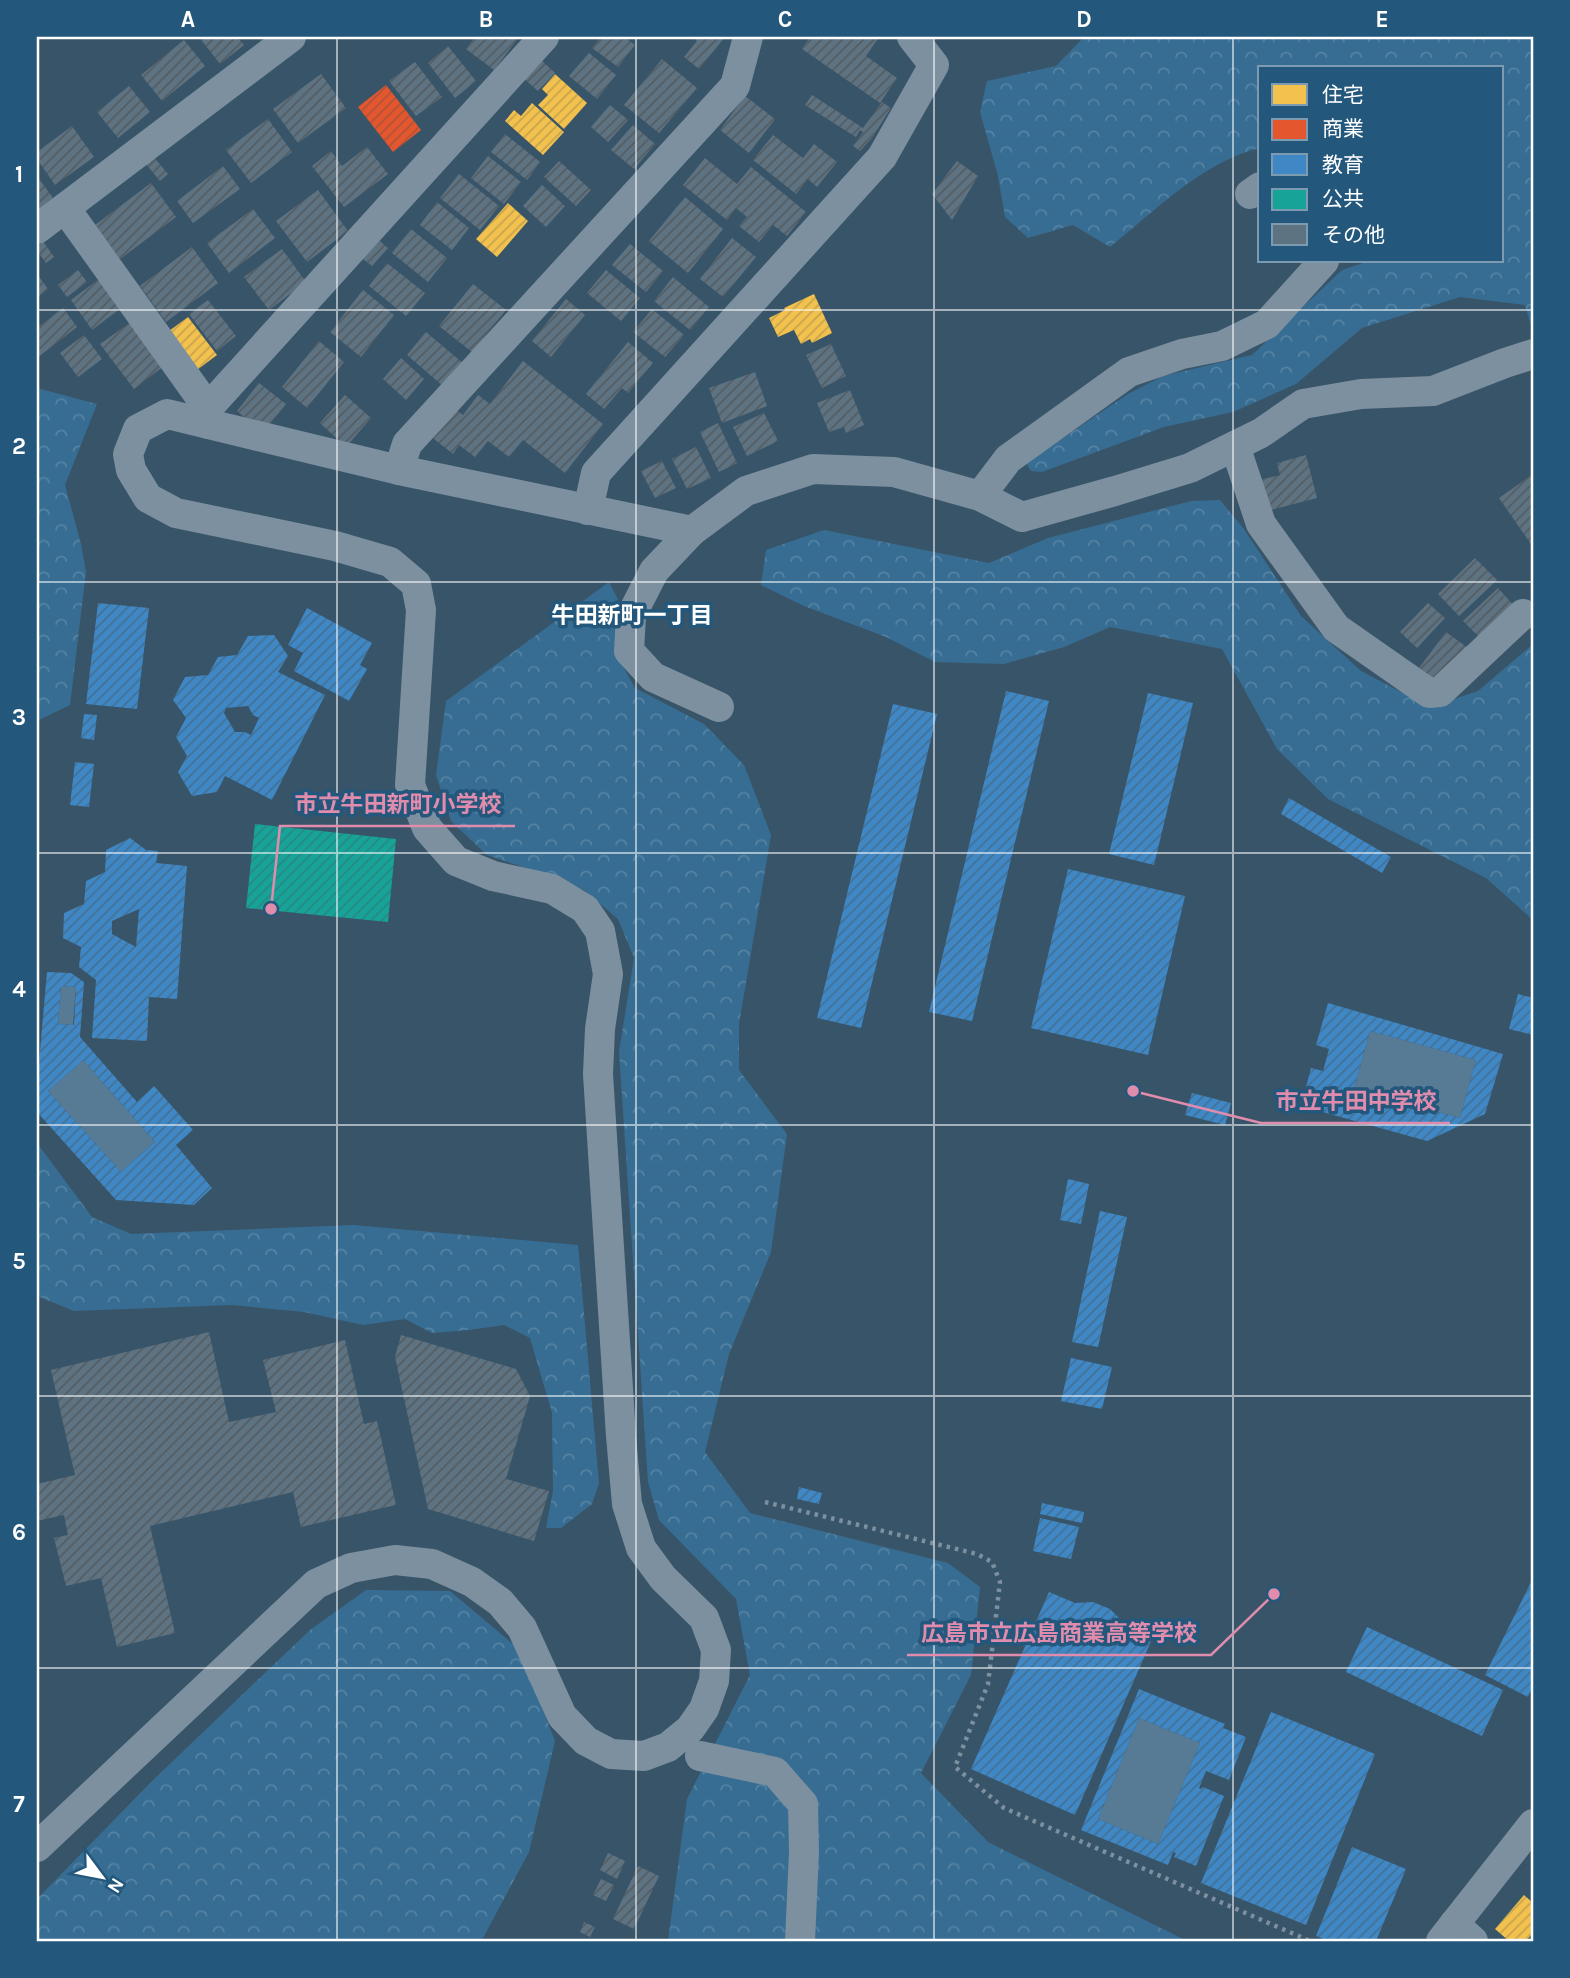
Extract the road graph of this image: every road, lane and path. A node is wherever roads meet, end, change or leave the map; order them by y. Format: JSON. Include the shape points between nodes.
{"nodes":[{"id":1,"x":291,"y":37,"type":"edge"},
{"id":2,"x":544,"y":37,"type":"edge"},
{"id":3,"x":748,"y":37,"type":"edge"},
{"id":4,"x":912,"y":37,"type":"edge"},
{"id":5,"x":65,"y":208,"type":"junction"},
{"id":6,"x":37,"y":229,"type":"edge"},
{"id":7,"x":1323,"y":262,"type":"edge"},
{"id":8,"x":1533,"y":354,"type":"edge"},
{"id":9,"x":208,"y":416,"type":"junction"},
{"id":10,"x":1235,"y":446,"type":"junction"},
{"id":11,"x":399,"y":470,"type":"junction"},
{"id":12,"x":979,"y":496,"type":"junction"},
{"id":13,"x":588,"y":510,"type":"junction"},
{"id":14,"x":692,"y":531,"type":"junction"},
{"id":15,"x":1523,"y":614,"type":"dead end"},
{"id":16,"x":719,"y":708,"type":"dead end"},
{"id":17,"x":765,"y":1503,"type":"dead end"},
{"id":18,"x":700,"y":1756,"type":"dead end"},
{"id":19,"x":1533,"y":1824,"type":"edge"},
{"id":20,"x":37,"y":1847,"type":"edge"},
{"id":21,"x":1456,"y":1936,"type":"edge"},
{"id":22,"x":800,"y":1941,"type":"edge"},
{"id":23,"x":1310,"y":1941,"type":"edge"}],
"edges":[{"from":1,"to":5,"type":"street"},
{"from":2,"to":9,"type":"street"},
{"from":3,"to":11,"type":"street","via":[[735,86],[407,444]]},
{"from":4,"to":13,"type":"street","via":[[934,65],[882,157],[596,473]]},
{"from":5,"to":6,"type":"street"},
{"from":5,"to":9,"type":"street"},
{"from":7,"to":12,"type":"street","via":[[1267,324],[1222,346],[1129,372],[1008,459]]},
{"from":8,"to":10,"type":"street","via":[[1433,391],[1360,394],[1303,404]]},
{"from":9,"to":11,"type":"street"},
{"from":9,"to":20,"type":"street","via":[[167,414],[138,429],[128,454],[131,470],[148,498],[176,513],[390,562],[416,584],[421,610],[410,785],[427,828],[456,861],[493,876],[552,889],[585,909],[600,931],[608,974],[598,1074],[627,1504],[641,1548],[663,1578],[704,1618],[716,1650],[714,1681],[704,1709],[690,1729],[668,1747],[644,1756],[611,1754],[586,1741],[562,1716],[522,1628],[500,1602],[472,1582],[432,1564],[395,1560],[351,1568],[316,1584]]},
{"from":10,"to":12,"type":"street","via":[[1191,468],[1022,517]]},
{"from":10,"to":15,"type":"street","via":[[1261,524],[1336,628],[1429,693],[1440,692]]},
{"from":11,"to":13,"type":"street"},
{"from":12,"to":14,"type":"street","via":[[894,472],[813,469],[746,491]]},
{"from":13,"to":14,"type":"street"},
{"from":14,"to":16,"type":"street","via":[[654,570],[631,616],[629,651],[653,677]]},
{"from":17,"to":23,"type":"path","via":[[992,1562],[1000,1582],[988,1684],[955,1767],[1004,1808]]},
{"from":18,"to":22,"type":"street","via":[[775,1772],[803,1804]]},
{"from":19,"to":21,"type":"street"}]}
